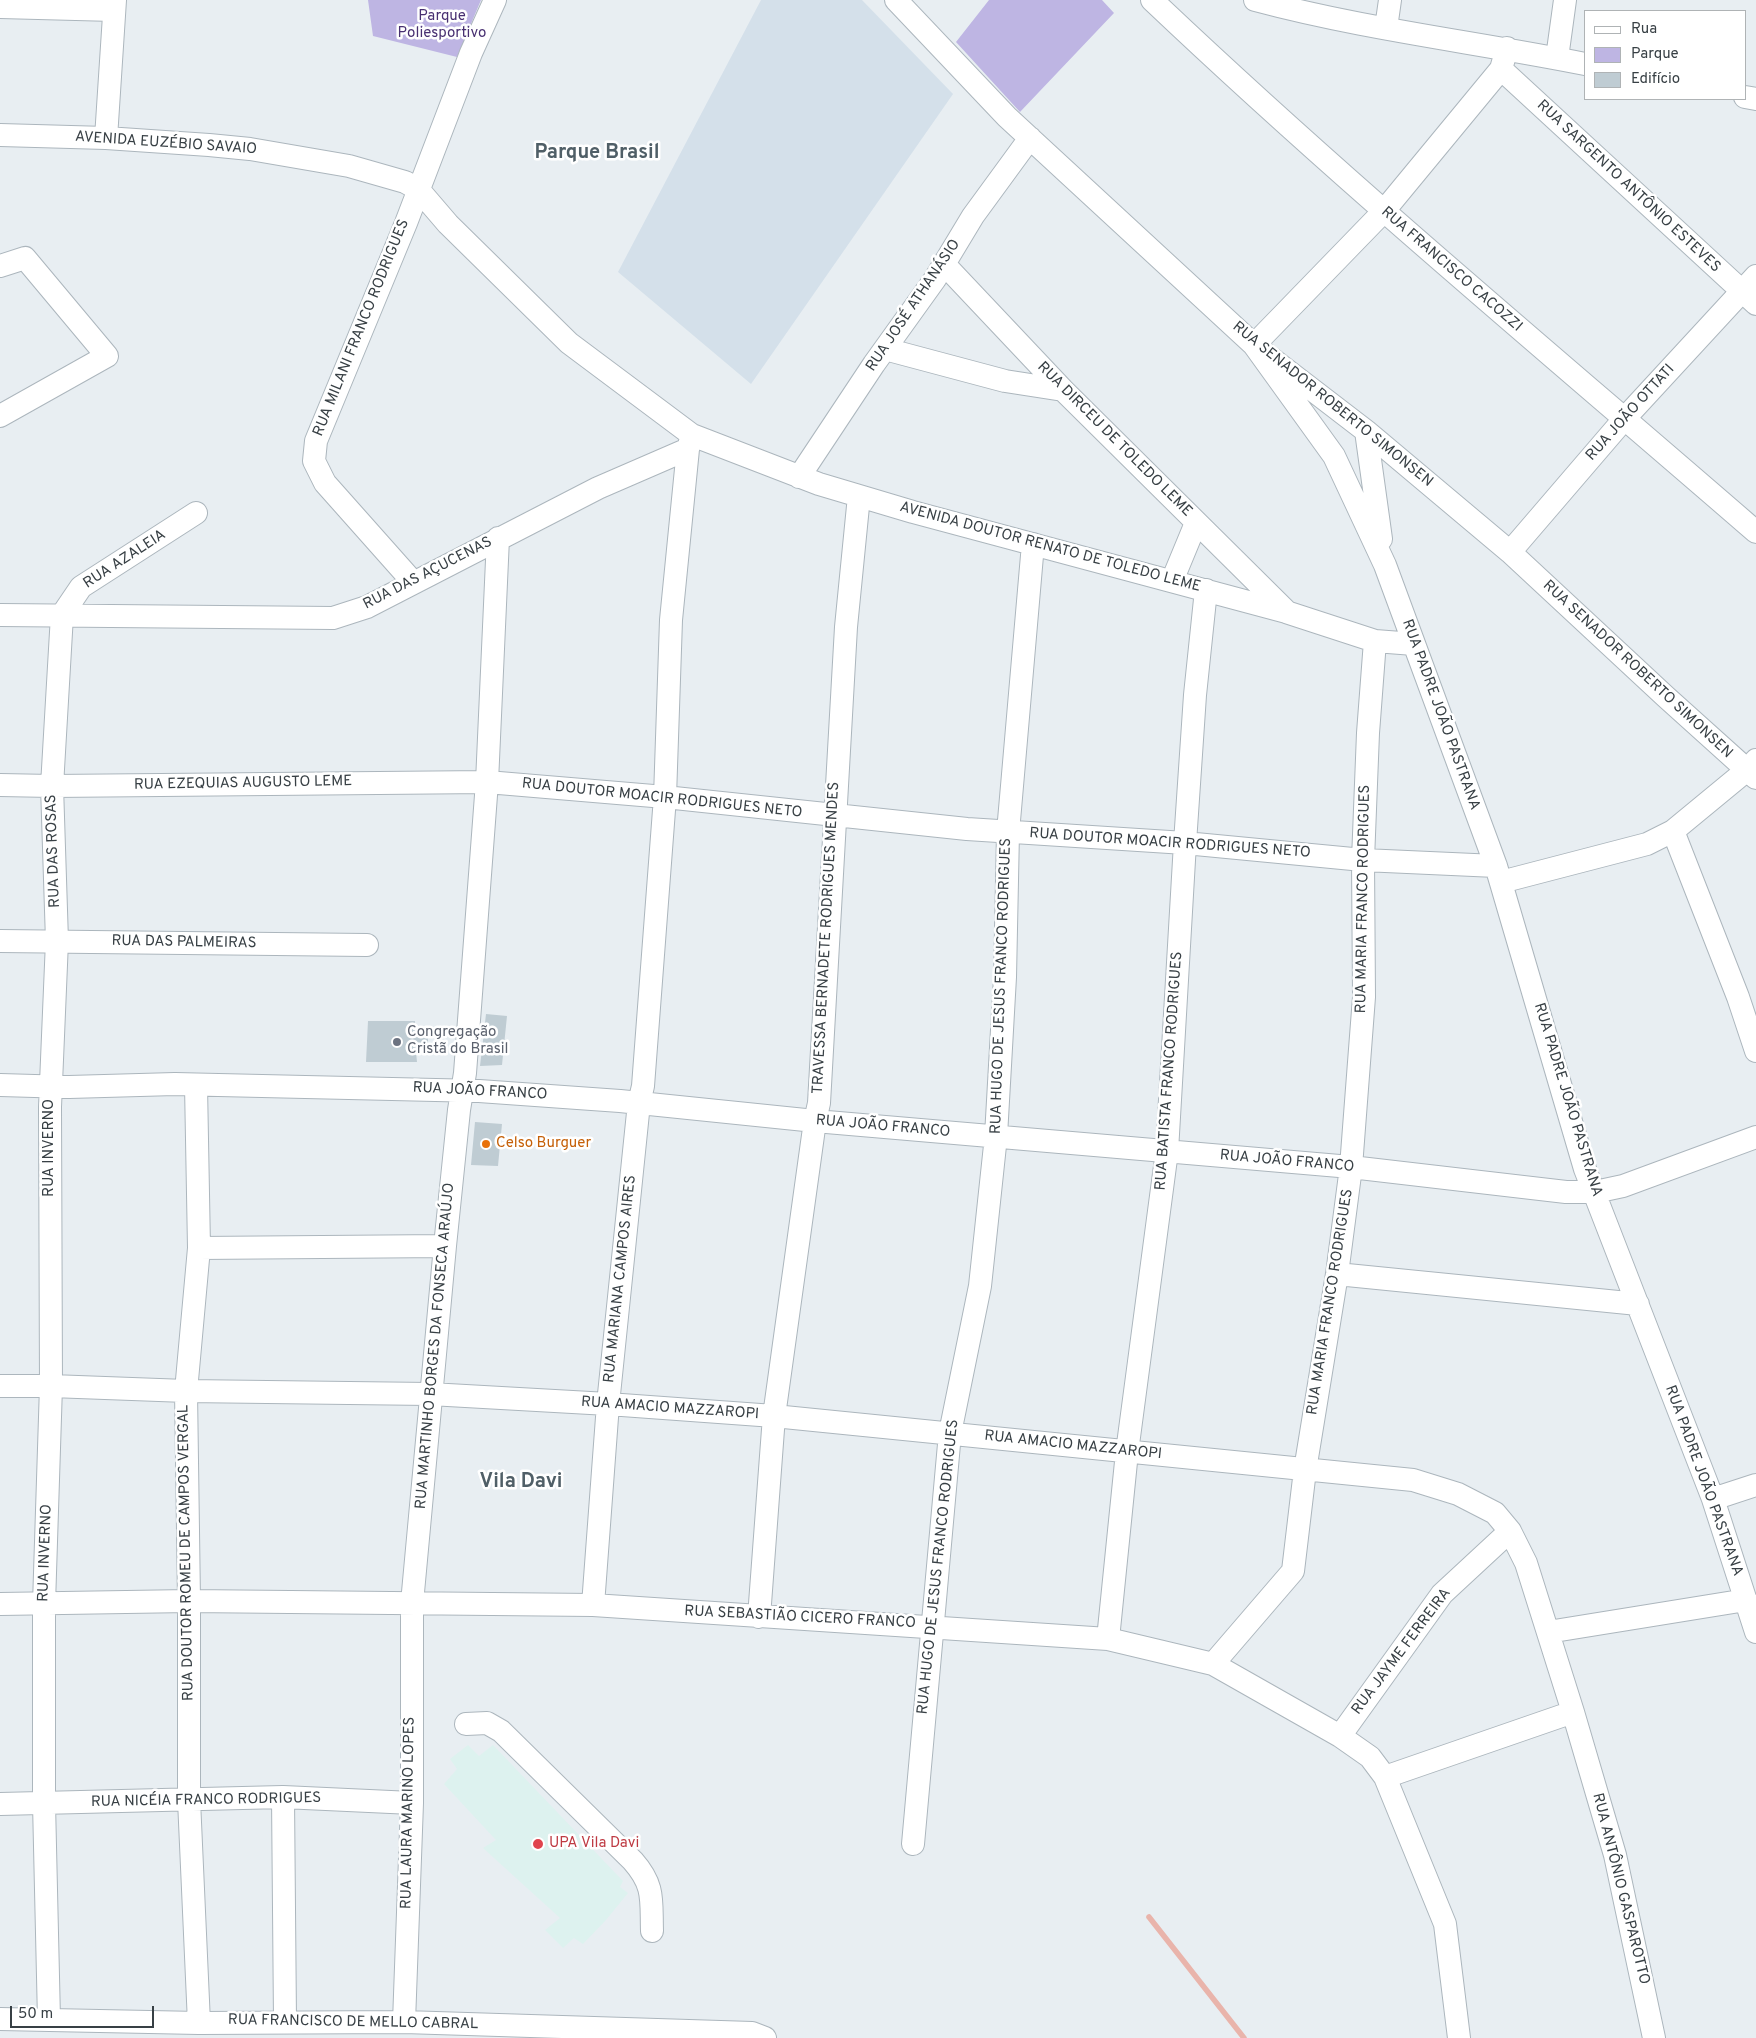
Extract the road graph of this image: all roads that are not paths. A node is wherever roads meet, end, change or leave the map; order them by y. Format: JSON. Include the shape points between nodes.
{"nodes":[{"id":1,"x":495,"y":0,"type":"edge"},
{"id":2,"x":896,"y":0,"type":"edge"},
{"id":3,"x":1152,"y":0,"type":"edge"},
{"id":4,"x":1255,"y":0,"type":"edge"},
{"id":5,"x":1390,"y":0,"type":"edge"},
{"id":6,"x":1566,"y":0,"type":"edge"},
{"id":7,"x":114,"y":5,"type":"edge"},
{"id":8,"x":0,"y":7,"type":"edge"},
{"id":9,"x":1386,"y":28,"type":"junction"},
{"id":10,"x":1557,"y":58,"type":"junction"},
{"id":11,"x":1504,"y":59,"type":"junction"},
{"id":12,"x":1584,"y":64,"type":"edge"},
{"id":13,"x":0,"y":135,"type":"edge"},
{"id":14,"x":106,"y":138,"type":"junction"},
{"id":15,"x":1030,"y":138,"type":"junction"},
{"id":16,"x":418,"y":189,"type":"junction"},
{"id":17,"x":1383,"y":212,"type":"junction"},
{"id":18,"x":944,"y":264,"type":"junction"},
{"id":19,"x":0,"y":266,"type":"edge"},
{"id":20,"x":1751,"y":291,"type":"edge"},
{"id":21,"x":1254,"y":345,"type":"junction"},
{"id":22,"x":885,"y":350,"type":"junction"},
{"id":23,"x":1063,"y":390,"type":"junction"},
{"id":24,"x":0,"y":416,"type":"edge"},
{"id":25,"x":1625,"y":418,"type":"junction"},
{"id":26,"x":1366,"y":431,"type":"junction"},
{"id":27,"x":690,"y":442,"type":"junction"},
{"id":28,"x":1334,"y":456,"type":"junction"},
{"id":29,"x":799,"y":476,"type":"junction"},
{"id":30,"x":858,"y":496,"type":"junction"},
{"id":31,"x":196,"y":514,"type":"dead end"},
{"id":32,"x":1196,"y":523,"type":"junction"},
{"id":33,"x":1756,"y":532,"type":"edge"},
{"id":34,"x":498,"y":538,"type":"junction"},
{"id":35,"x":1033,"y":544,"type":"junction"},
{"id":36,"x":1510,"y":552,"type":"junction"},
{"id":37,"x":1385,"y":565,"type":"junction"},
{"id":38,"x":1172,"y":581,"type":"junction"},
{"id":39,"x":413,"y":582,"type":"junction"},
{"id":40,"x":1206,"y":590,"type":"junction"},
{"id":41,"x":1286,"y":612,"type":"junction"},
{"id":42,"x":0,"y":615,"type":"edge"},
{"id":43,"x":62,"y":615,"type":"junction"},
{"id":44,"x":1375,"y":641,"type":"junction"},
{"id":45,"x":1414,"y":644,"type":"junction"},
{"id":46,"x":1753,"y":769,"type":"edge"},
{"id":47,"x":487,"y":782,"type":"junction"},
{"id":48,"x":0,"y":785,"type":"edge"},
{"id":49,"x":52,"y":786,"type":"junction"},
{"id":50,"x":665,"y":797,"type":"junction"},
{"id":51,"x":834,"y":816,"type":"junction"},
{"id":52,"x":1673,"y":831,"type":"junction"},
{"id":53,"x":1008,"y":832,"type":"junction"},
{"id":54,"x":1185,"y":843,"type":"junction"},
{"id":55,"x":1362,"y":860,"type":"junction"},
{"id":56,"x":1499,"y":874,"type":"junction"},
{"id":57,"x":0,"y":941,"type":"edge"},
{"id":58,"x":56,"y":941,"type":"junction"},
{"id":59,"x":367,"y":945,"type":"dead end"},
{"id":60,"x":1756,"y":1051,"type":"edge"},
{"id":61,"x":0,"y":1085,"type":"edge"},
{"id":62,"x":196,"y":1085,"type":"junction"},
{"id":63,"x":50,"y":1087,"type":"junction"},
{"id":64,"x":463,"y":1090,"type":"junction"},
{"id":65,"x":639,"y":1103,"type":"junction"},
{"id":66,"x":814,"y":1121,"type":"junction"},
{"id":67,"x":996,"y":1136,"type":"junction"},
{"id":68,"x":1756,"y":1137,"type":"edge"},
{"id":69,"x":1167,"y":1151,"type":"junction"},
{"id":70,"x":1351,"y":1167,"type":"junction"},
{"id":71,"x":1595,"y":1192,"type":"junction"},
{"id":72,"x":445,"y":1246,"type":"junction"},
{"id":73,"x":199,"y":1248,"type":"junction"},
{"id":74,"x":1337,"y":1274,"type":"junction"},
{"id":75,"x":1638,"y":1304,"type":"junction"},
{"id":76,"x":0,"y":1386,"type":"edge"},
{"id":77,"x":51,"y":1386,"type":"junction"},
{"id":78,"x":186,"y":1392,"type":"junction"},
{"id":79,"x":430,"y":1394,"type":"junction"},
{"id":80,"x":608,"y":1404,"type":"junction"},
{"id":81,"x":774,"y":1416,"type":"junction"},
{"id":82,"x":950,"y":1433,"type":"junction"},
{"id":83,"x":1127,"y":1452,"type":"junction"},
{"id":84,"x":1305,"y":1470,"type":"junction"},
{"id":85,"x":1756,"y":1484,"type":"edge"},
{"id":86,"x":1713,"y":1499,"type":"junction"},
{"id":87,"x":1510,"y":1531,"type":"junction"},
{"id":88,"x":1746,"y":1600,"type":"junction"},
{"id":89,"x":189,"y":1601,"type":"junction"},
{"id":90,"x":412,"y":1603,"type":"junction"},
{"id":91,"x":0,"y":1604,"type":"edge"},
{"id":92,"x":44,"y":1604,"type":"junction"},
{"id":93,"x":594,"y":1605,"type":"junction"},
{"id":94,"x":759,"y":1617,"type":"junction"},
{"id":95,"x":932,"y":1626,"type":"junction"},
{"id":96,"x":1548,"y":1632,"type":"junction"},
{"id":97,"x":1756,"y":1632,"type":"edge"},
{"id":98,"x":1108,"y":1639,"type":"junction"},
{"id":99,"x":1213,"y":1664,"type":"junction"},
{"id":100,"x":1573,"y":1712,"type":"junction"},
{"id":101,"x":466,"y":1724,"type":"dead end"},
{"id":102,"x":1340,"y":1736,"type":"junction"},
{"id":103,"x":1385,"y":1777,"type":"junction"},
{"id":104,"x":284,"y":1797,"type":"junction"},
{"id":105,"x":189,"y":1800,"type":"junction"},
{"id":106,"x":44,"y":1803,"type":"junction"},
{"id":107,"x":412,"y":1803,"type":"junction"},
{"id":108,"x":0,"y":1804,"type":"edge"},
{"id":109,"x":913,"y":1844,"type":"dead end"},
{"id":110,"x":652,"y":1931,"type":"dead end"},
{"id":111,"x":0,"y":2019,"type":"edge"},
{"id":112,"x":49,"y":2020,"type":"junction"},
{"id":113,"x":199,"y":2022,"type":"junction"},
{"id":114,"x":404,"y":2022,"type":"junction"},
{"id":115,"x":298,"y":2027,"type":"edge"},
{"id":116,"x":765,"y":2038,"type":"edge"},
{"id":117,"x":1459,"y":2038,"type":"edge"},
{"id":118,"x":1654,"y":2038,"type":"edge"}],
"edges":[{"from":1,"to":16,"type":"street","name":"RUA MILANI FRANCO RODRIGUES","via":[[470,53]]},
{"from":2,"to":15,"type":"street","name":"RUA SENADOR ROBERTO SIMONSEN"},
{"from":3,"to":17,"type":"street","name":"RUA FRANCISCO CACOZZI"},
{"from":4,"to":9,"type":"street","via":[[1315,16]]},
{"from":5,"to":9,"type":"street"},
{"from":6,"to":10,"type":"street"},
{"from":7,"to":8,"type":"street"},
{"from":7,"to":14,"type":"street"},
{"from":9,"to":11,"type":"street"},
{"from":10,"to":11,"type":"street"},
{"from":10,"to":12,"type":"street"},
{"from":11,"to":17,"type":"street"},
{"from":11,"to":20,"type":"street","name":"RUA SARGENTO ANTÔNIO ESTEVES"},
{"from":13,"to":14,"type":"street","name":"AVENIDA EUZÉBIO SAVAIO"},
{"from":14,"to":16,"type":"street","name":"AVENIDA EUZÉBIO SAVAIO","via":[[209,145],[292,156],[348,166],[405,182]]},
{"from":15,"to":18,"type":"street","name":"RUA JOSÉ ATHANÁSIO","via":[[973,216]]},
{"from":15,"to":21,"type":"street","name":"RUA SENADOR ROBERTO SIMONSEN"},
{"from":16,"to":27,"type":"street","name":"AVENIDA DOUTOR RENATO DE TOLEDO LEME","via":[[448,224],[570,343]]},
{"from":16,"to":39,"type":"street","name":"RUA MILANI FRANCO RODRIGUES","via":[[316,441],[314,461],[325,483]]},
{"from":17,"to":21,"type":"street"},
{"from":17,"to":25,"type":"street","name":"RUA FRANCISCO CACOZZI"},
{"from":18,"to":22,"type":"street","name":"RUA JOSÉ ATHANÁSIO"},
{"from":18,"to":23,"type":"street","name":"RUA DIRCEU DE TOLEDO LEME"},
{"from":19,"to":24,"type":"street","via":[[25,258],[106,356]]},
{"from":20,"to":25,"type":"street","name":"RUA JOÃO OTTATI"},
{"from":21,"to":26,"type":"street","name":"RUA SENADOR ROBERTO SIMONSEN"},
{"from":21,"to":28,"type":"street","name":"RUA PADRE JOÃO PASTRANA"},
{"from":22,"to":23,"type":"street","via":[[1005,381]]},
{"from":22,"to":29,"type":"street","name":"RUA JOSÉ ATHANÁSIO"},
{"from":23,"to":32,"type":"street","name":"RUA DIRCEU DE TOLEDO LEME"},
{"from":25,"to":33,"type":"street","name":"RUA FRANCISCO CACOZZI"},
{"from":25,"to":36,"type":"street","name":"RUA JOÃO OTTATI"},
{"from":26,"to":28,"type":"street"},
{"from":26,"to":36,"type":"street","name":"RUA SENADOR ROBERTO SIMONSEN"},
{"from":26,"to":37,"type":"street","name":"RUA PADRE JOÃO PASTRANA"},
{"from":27,"to":29,"type":"street","name":"AVENIDA DOUTOR RENATO DE TOLEDO LEME"},
{"from":27,"to":34,"type":"street","name":"RUA DAS AÇUCENAS"},
{"from":27,"to":50,"type":"street","name":"RUA MARIANA CAMPOS AIRES","via":[[671,620]]},
{"from":28,"to":37,"type":"street","name":"RUA PADRE JOÃO PASTRANA"},
{"from":29,"to":30,"type":"street","name":"AVENIDA DOUTOR RENATO DE TOLEDO LEME"},
{"from":30,"to":35,"type":"street","name":"AVENIDA DOUTOR RENATO DE TOLEDO LEME"},
{"from":30,"to":51,"type":"street","name":"TRAVESSA BERNADETE RODRIGUES MENDES"},
{"from":31,"to":43,"type":"street","name":"RUA AZALEIA","via":[[81,587]]},
{"from":32,"to":38,"type":"street"},
{"from":32,"to":41,"type":"street","name":"RUA DIRCEU DE TOLEDO LEME"},
{"from":34,"to":39,"type":"street","name":"RUA DAS AÇUCENAS"},
{"from":34,"to":47,"type":"street","name":"RUA MARTINHO BORGES DA FONSECA ARAÚJO"},
{"from":35,"to":38,"type":"street","name":"AVENIDA DOUTOR RENATO DE TOLEDO LEME"},
{"from":35,"to":53,"type":"street","name":"RUA HUGO DE JESUS FRANCO RODRIGUES"},
{"from":36,"to":46,"type":"street","name":"RUA SENADOR ROBERTO SIMONSEN"},
{"from":37,"to":45,"type":"street","name":"RUA PADRE JOÃO PASTRANA"},
{"from":38,"to":40,"type":"street","name":"AVENIDA DOUTOR RENATO DE TOLEDO LEME"},
{"from":39,"to":43,"type":"street","name":"RUA DAS AÇUCENAS","via":[[367,607],[333,618]]},
{"from":40,"to":41,"type":"street","name":"AVENIDA DOUTOR RENATO DE TOLEDO LEME"},
{"from":40,"to":54,"type":"street","name":"RUA BATISTA FRANCO RODRIGUES"},
{"from":41,"to":44,"type":"street","name":"AVENIDA DOUTOR RENATO DE TOLEDO LEME"},
{"from":42,"to":43,"type":"street","name":"RUA DAS AÇUCENAS"},
{"from":43,"to":49,"type":"street","name":"RUA DAS ROSAS"},
{"from":44,"to":45,"type":"street","name":"AVENIDA DOUTOR RENATO DE TOLEDO LEME"},
{"from":44,"to":55,"type":"street","name":"RUA MARIA FRANCO RODRIGUES"},
{"from":45,"to":56,"type":"street","name":"RUA PADRE JOÃO PASTRANA"},
{"from":46,"to":52,"type":"street","name":"RUA DOUTOR MOACIR RODRIGUES NETO"},
{"from":47,"to":49,"type":"street","name":"RUA EZEQUIAS AUGUSTO LEME"},
{"from":47,"to":50,"type":"street","name":"RUA DOUTOR MOACIR RODRIGUES NETO"},
{"from":47,"to":64,"type":"street","name":"RUA MARTINHO BORGES DA FONSECA ARAÚJO"},
{"from":48,"to":49,"type":"street","name":"RUA EZEQUIAS AUGUSTO LEME"},
{"from":49,"to":58,"type":"street","name":"RUA DAS ROSAS"},
{"from":50,"to":51,"type":"street","name":"RUA DOUTOR MOACIR RODRIGUES NETO"},
{"from":50,"to":65,"type":"street","name":"RUA MARIANA CAMPOS AIRES","via":[[643,1086]]},
{"from":51,"to":53,"type":"street","name":"RUA DOUTOR MOACIR RODRIGUES NETO"},
{"from":51,"to":66,"type":"street","name":"TRAVESSA BERNADETE RODRIGUES MENDES","via":[[819,1093]]},
{"from":52,"to":56,"type":"street","name":"RUA DOUTOR MOACIR RODRIGUES NETO","via":[[1647,844]]},
{"from":52,"to":60,"type":"street","via":[[1738,996]]},
{"from":53,"to":54,"type":"street","name":"RUA DOUTOR MOACIR RODRIGUES NETO"},
{"from":53,"to":67,"type":"street","name":"RUA HUGO DE JESUS FRANCO RODRIGUES","via":[[1005,977]]},
{"from":54,"to":55,"type":"street","name":"RUA DOUTOR MOACIR RODRIGUES NETO"},
{"from":54,"to":69,"type":"street","name":"RUA BATISTA FRANCO RODRIGUES"},
{"from":55,"to":56,"type":"street","name":"RUA DOUTOR MOACIR RODRIGUES NETO"},
{"from":55,"to":70,"type":"street","name":"RUA MARIA FRANCO RODRIGUES","via":[[1364,997]]},
{"from":56,"to":71,"type":"street","name":"RUA PADRE JOÃO PASTRANA","via":[[1582,1159]]},
{"from":57,"to":58,"type":"street","name":"RUA DAS PALMEIRAS"},
{"from":58,"to":59,"type":"street","name":"RUA DAS PALMEIRAS"},
{"from":58,"to":63,"type":"street","name":"RUA DAS ROSAS"},
{"from":61,"to":63,"type":"street","name":"RUA JOÃO FRANCO"},
{"from":62,"to":63,"type":"street","name":"RUA JOÃO FRANCO"},
{"from":62,"to":64,"type":"street","name":"RUA JOÃO FRANCO"},
{"from":62,"to":73,"type":"street","name":"RUA DOUTOR ROMEU DE CAMPOS VERGAL"},
{"from":63,"to":77,"type":"street","name":"RUA INVERNO"},
{"from":64,"to":65,"type":"street","name":"RUA JOÃO FRANCO"},
{"from":64,"to":72,"type":"street","name":"RUA MARTINHO BORGES DA FONSECA ARAÚJO"},
{"from":65,"to":66,"type":"street","name":"RUA JOÃO FRANCO"},
{"from":65,"to":80,"type":"street","name":"RUA MARIANA CAMPOS AIRES"},
{"from":66,"to":67,"type":"street","name":"RUA JOÃO FRANCO"},
{"from":66,"to":81,"type":"street","name":"TRAVESSA BERNADETE RODRIGUES MENDES"},
{"from":67,"to":69,"type":"street","name":"RUA JOÃO FRANCO"},
{"from":67,"to":82,"type":"street","name":"RUA HUGO DE JESUS FRANCO RODRIGUES","via":[[980,1286]]},
{"from":68,"to":71,"type":"street","name":"RUA JOÃO FRANCO","via":[[1623,1186]]},
{"from":69,"to":70,"type":"street","name":"RUA JOÃO FRANCO"},
{"from":69,"to":83,"type":"street","name":"RUA BATISTA FRANCO RODRIGUES"},
{"from":70,"to":71,"type":"street","name":"RUA JOÃO FRANCO","via":[[1566,1192]]},
{"from":70,"to":74,"type":"street","name":"RUA MARIA FRANCO RODRIGUES"},
{"from":71,"to":75,"type":"street","name":"RUA PADRE JOÃO PASTRANA"},
{"from":72,"to":73,"type":"street"},
{"from":72,"to":79,"type":"street","name":"RUA MARTINHO BORGES DA FONSECA ARAÚJO"},
{"from":73,"to":78,"type":"street","name":"RUA DOUTOR ROMEU DE CAMPOS VERGAL"},
{"from":74,"to":75,"type":"street"},
{"from":74,"to":84,"type":"street","name":"RUA MARIA FRANCO RODRIGUES"},
{"from":75,"to":86,"type":"street","name":"RUA PADRE JOÃO PASTRANA"},
{"from":76,"to":77,"type":"street","name":"RUA AMACIO MAZZAROPI"},
{"from":77,"to":78,"type":"street","name":"RUA AMACIO MAZZAROPI"},
{"from":77,"to":92,"type":"street","name":"RUA INVERNO"},
{"from":78,"to":79,"type":"street","name":"RUA AMACIO MAZZAROPI"},
{"from":78,"to":89,"type":"street","name":"RUA DOUTOR ROMEU DE CAMPOS VERGAL"},
{"from":79,"to":80,"type":"street","name":"RUA AMACIO MAZZAROPI"},
{"from":79,"to":90,"type":"street","name":"RUA MARTINHO BORGES DA FONSECA ARAÚJO"},
{"from":80,"to":81,"type":"street","name":"RUA AMACIO MAZZAROPI"},
{"from":80,"to":93,"type":"street","name":"RUA MARIANA CAMPOS AIRES"},
{"from":81,"to":82,"type":"street","name":"RUA AMACIO MAZZAROPI"},
{"from":81,"to":94,"type":"street","name":"TRAVESSA BERNADETE RODRIGUES MENDES"},
{"from":82,"to":83,"type":"street","name":"RUA AMACIO MAZZAROPI"},
{"from":82,"to":95,"type":"street","name":"RUA HUGO DE JESUS FRANCO RODRIGUES"},
{"from":83,"to":84,"type":"street","name":"RUA AMACIO MAZZAROPI"},
{"from":83,"to":98,"type":"street","name":"RUA BATISTA FRANCO RODRIGUES"},
{"from":84,"to":87,"type":"street","name":"RUA AMACIO MAZZAROPI","via":[[1413,1480],[1458,1494],[1495,1513]]},
{"from":84,"to":99,"type":"street","name":"RUA MARIA FRANCO RODRIGUES","via":[[1293,1571]]},
{"from":85,"to":86,"type":"street"},
{"from":86,"to":88,"type":"street","name":"RUA PADRE JOÃO PASTRANA"},
{"from":87,"to":96,"type":"street","name":"RUA AMACIO MAZZAROPI","via":[[1526,1563]]},
{"from":87,"to":102,"type":"street","name":"RUA JAYME FERREIRA","via":[[1442,1594]]},
{"from":88,"to":96,"type":"street"},
{"from":88,"to":97,"type":"street","name":"RUA PADRE JOÃO PASTRANA"},
{"from":89,"to":90,"type":"street","name":"RUA SEBASTIÃO CICERO FRANCO"},
{"from":89,"to":92,"type":"street","name":"RUA SEBASTIÃO CICERO FRANCO"},
{"from":89,"to":105,"type":"street","name":"RUA DOUTOR ROMEU DE CAMPOS VERGAL"},
{"from":90,"to":93,"type":"street","name":"RUA SEBASTIÃO CICERO FRANCO"},
{"from":90,"to":107,"type":"street","name":"RUA LAURA MARINO LOPES"},
{"from":91,"to":92,"type":"street","name":"RUA SEBASTIÃO CICERO FRANCO"},
{"from":92,"to":106,"type":"street","name":"RUA INVERNO"},
{"from":93,"to":94,"type":"street","name":"RUA SEBASTIÃO CICERO FRANCO"},
{"from":94,"to":95,"type":"street","name":"RUA SEBASTIÃO CICERO FRANCO"},
{"from":95,"to":98,"type":"street","name":"RUA SEBASTIÃO CICERO FRANCO"},
{"from":95,"to":109,"type":"street","name":"RUA HUGO DE JESUS FRANCO RODRIGUES"},
{"from":96,"to":100,"type":"street","name":"RUA AMACIO MAZZAROPI"},
{"from":98,"to":99,"type":"street","name":"RUA SEBASTIÃO CICERO FRANCO"},
{"from":99,"to":102,"type":"street","name":"RUA SEBASTIÃO CICERO FRANCO"},
{"from":100,"to":103,"type":"street"},
{"from":100,"to":118,"type":"street","name":"RUA ANTÔNIO GASPAROTTO","via":[[1615,1855]]},
{"from":101,"to":110,"type":"street","via":[[486,1723],[501,1731],[633,1861],[651,1890]]},
{"from":102,"to":103,"type":"street","name":"RUA SEBASTIÃO CICERO FRANCO","via":[[1370,1757]]},
{"from":103,"to":117,"type":"street","name":"RUA SEBASTIÃO CICERO FRANCO","via":[[1445,1924]]},
{"from":104,"to":105,"type":"street","name":"RUA NICÉIA FRANCO RODRIGUES"},
{"from":104,"to":107,"type":"street","name":"RUA NICÉIA FRANCO RODRIGUES"},
{"from":104,"to":115,"type":"street"},
{"from":105,"to":106,"type":"street","name":"RUA NICÉIA FRANCO RODRIGUES"},
{"from":105,"to":113,"type":"street","name":"RUA DOUTOR ROMEU DE CAMPOS VERGAL"},
{"from":106,"to":108,"type":"street","name":"RUA NICÉIA FRANCO RODRIGUES"},
{"from":106,"to":112,"type":"street","name":"RUA INVERNO"},
{"from":107,"to":114,"type":"street","name":"RUA LAURA MARINO LOPES"},
{"from":111,"to":112,"type":"street","name":"RUA FRANCISCO DE MELLO CABRAL"},
{"from":112,"to":113,"type":"street","name":"RUA FRANCISCO DE MELLO CABRAL"},
{"from":113,"to":115,"type":"street","name":"RUA FRANCISCO DE MELLO CABRAL"},
{"from":114,"to":115,"type":"street","name":"RUA FRANCISCO DE MELLO CABRAL"},
{"from":114,"to":116,"type":"street","name":"RUA FRANCISCO DE MELLO CABRAL","via":[[752,2033]]}]}
